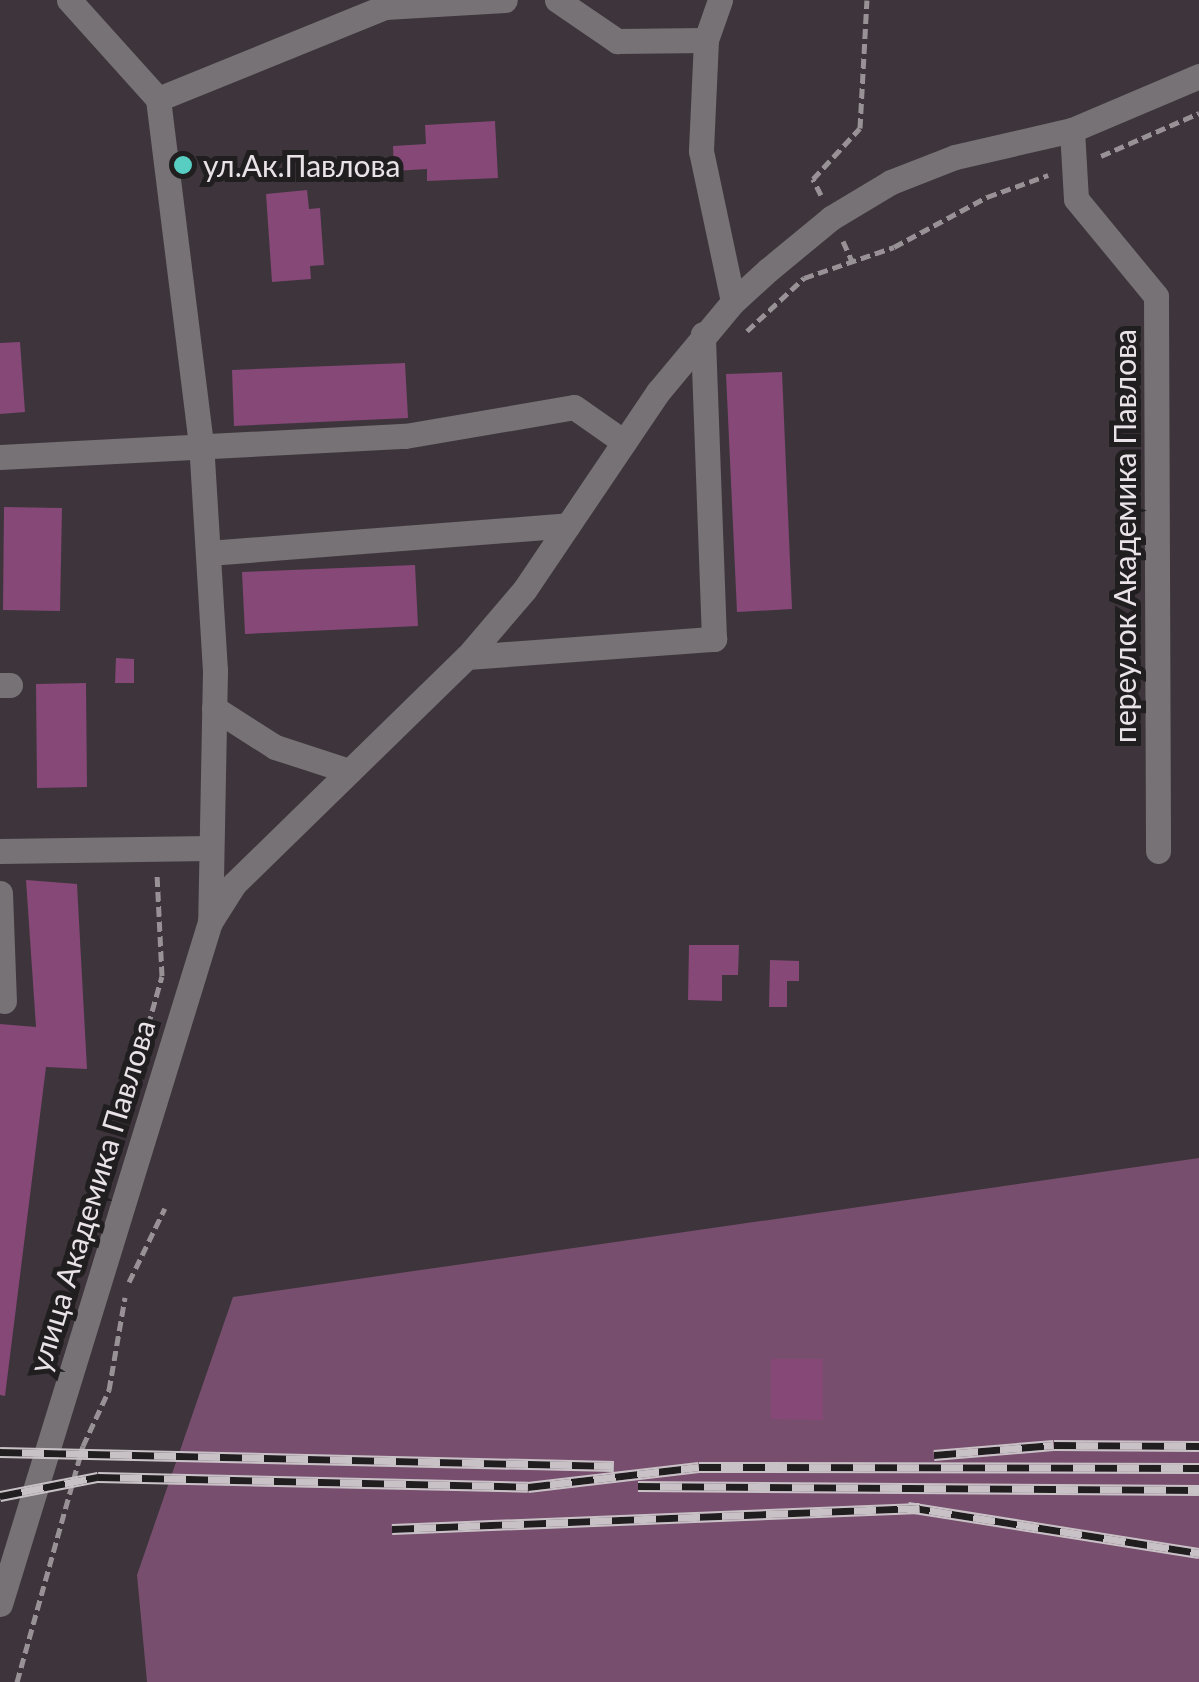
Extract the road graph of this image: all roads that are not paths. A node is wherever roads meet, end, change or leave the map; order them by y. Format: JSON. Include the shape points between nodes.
{"nodes":[{"id":1,"x":70,"y":0,"type":"edge"},
{"id":2,"x":505,"y":0,"type":"edge"},
{"id":3,"x":557,"y":0,"type":"edge"},
{"id":4,"x":720,"y":0,"type":"edge"},
{"id":5,"x":385,"y":4,"type":"edge"},
{"id":6,"x":706,"y":40,"type":"junction"},
{"id":7,"x":1199,"y":76,"type":"edge"},
{"id":8,"x":158,"y":100,"type":"junction"},
{"id":9,"x":1072,"y":130,"type":"junction"},
{"id":10,"x":733,"y":302,"type":"junction"},
{"id":11,"x":704,"y":334,"type":"junction"},
{"id":12,"x":200,"y":442,"type":"junction"},
{"id":13,"x":624,"y":442,"type":"junction"},
{"id":14,"x":0,"y":457,"type":"edge"},
{"id":15,"x":568,"y":525,"type":"junction"},
{"id":16,"x":208,"y":553,"type":"junction"},
{"id":17,"x":467,"y":658,"type":"junction"},
{"id":18,"x":214,"y":708,"type":"junction"},
{"id":19,"x":348,"y":771,"type":"junction"},
{"id":20,"x":210,"y":848,"type":"junction"},
{"id":21,"x":0,"y":851,"type":"edge"},
{"id":22,"x":1158,"y":851,"type":"dead end"},
{"id":23,"x":0,"y":893,"type":"edge"},
{"id":24,"x":210,"y":922,"type":"junction"},
{"id":25,"x":4,"y":1000,"type":"dead end"},
{"id":26,"x":0,"y":1604,"type":"edge"}],
"edges":[{"from":1,"to":8,"type":"street"},
{"from":2,"to":5,"type":"street"},
{"from":3,"to":6,"type":"street","via":[[617,41]]},
{"from":4,"to":6,"type":"street"},
{"from":5,"to":8,"type":"street"},
{"from":6,"to":10,"type":"street","via":[[700,151]]},
{"from":7,"to":9,"type":"street"},
{"from":8,"to":12,"type":"street"},
{"from":9,"to":10,"type":"street","via":[[955,157],[890,182],[831,218]]},
{"from":9,"to":22,"type":"street","name":"переулок Академика Павлова","via":[[1076,199],[1156,296]]},
{"from":10,"to":11,"type":"street"},
{"from":11,"to":13,"type":"street"},
{"from":11,"to":17,"type":"street","via":[[714,638]]},
{"from":12,"to":13,"type":"street","via":[[405,436],[574,408]]},
{"from":12,"to":14,"type":"street"},
{"from":12,"to":16,"type":"street"},
{"from":13,"to":15,"type":"street"},
{"from":15,"to":16,"type":"street"},
{"from":15,"to":17,"type":"street"},
{"from":16,"to":18,"type":"street"},
{"from":17,"to":19,"type":"street"},
{"from":18,"to":19,"type":"street","via":[[275,747]]},
{"from":18,"to":20,"type":"street"},
{"from":19,"to":24,"type":"street","via":[[256,858]]},
{"from":20,"to":21,"type":"street"},
{"from":20,"to":24,"type":"street"},
{"from":23,"to":25,"type":"street"},
{"from":24,"to":26,"type":"street","name":"улица Академика Павлова"}]}
